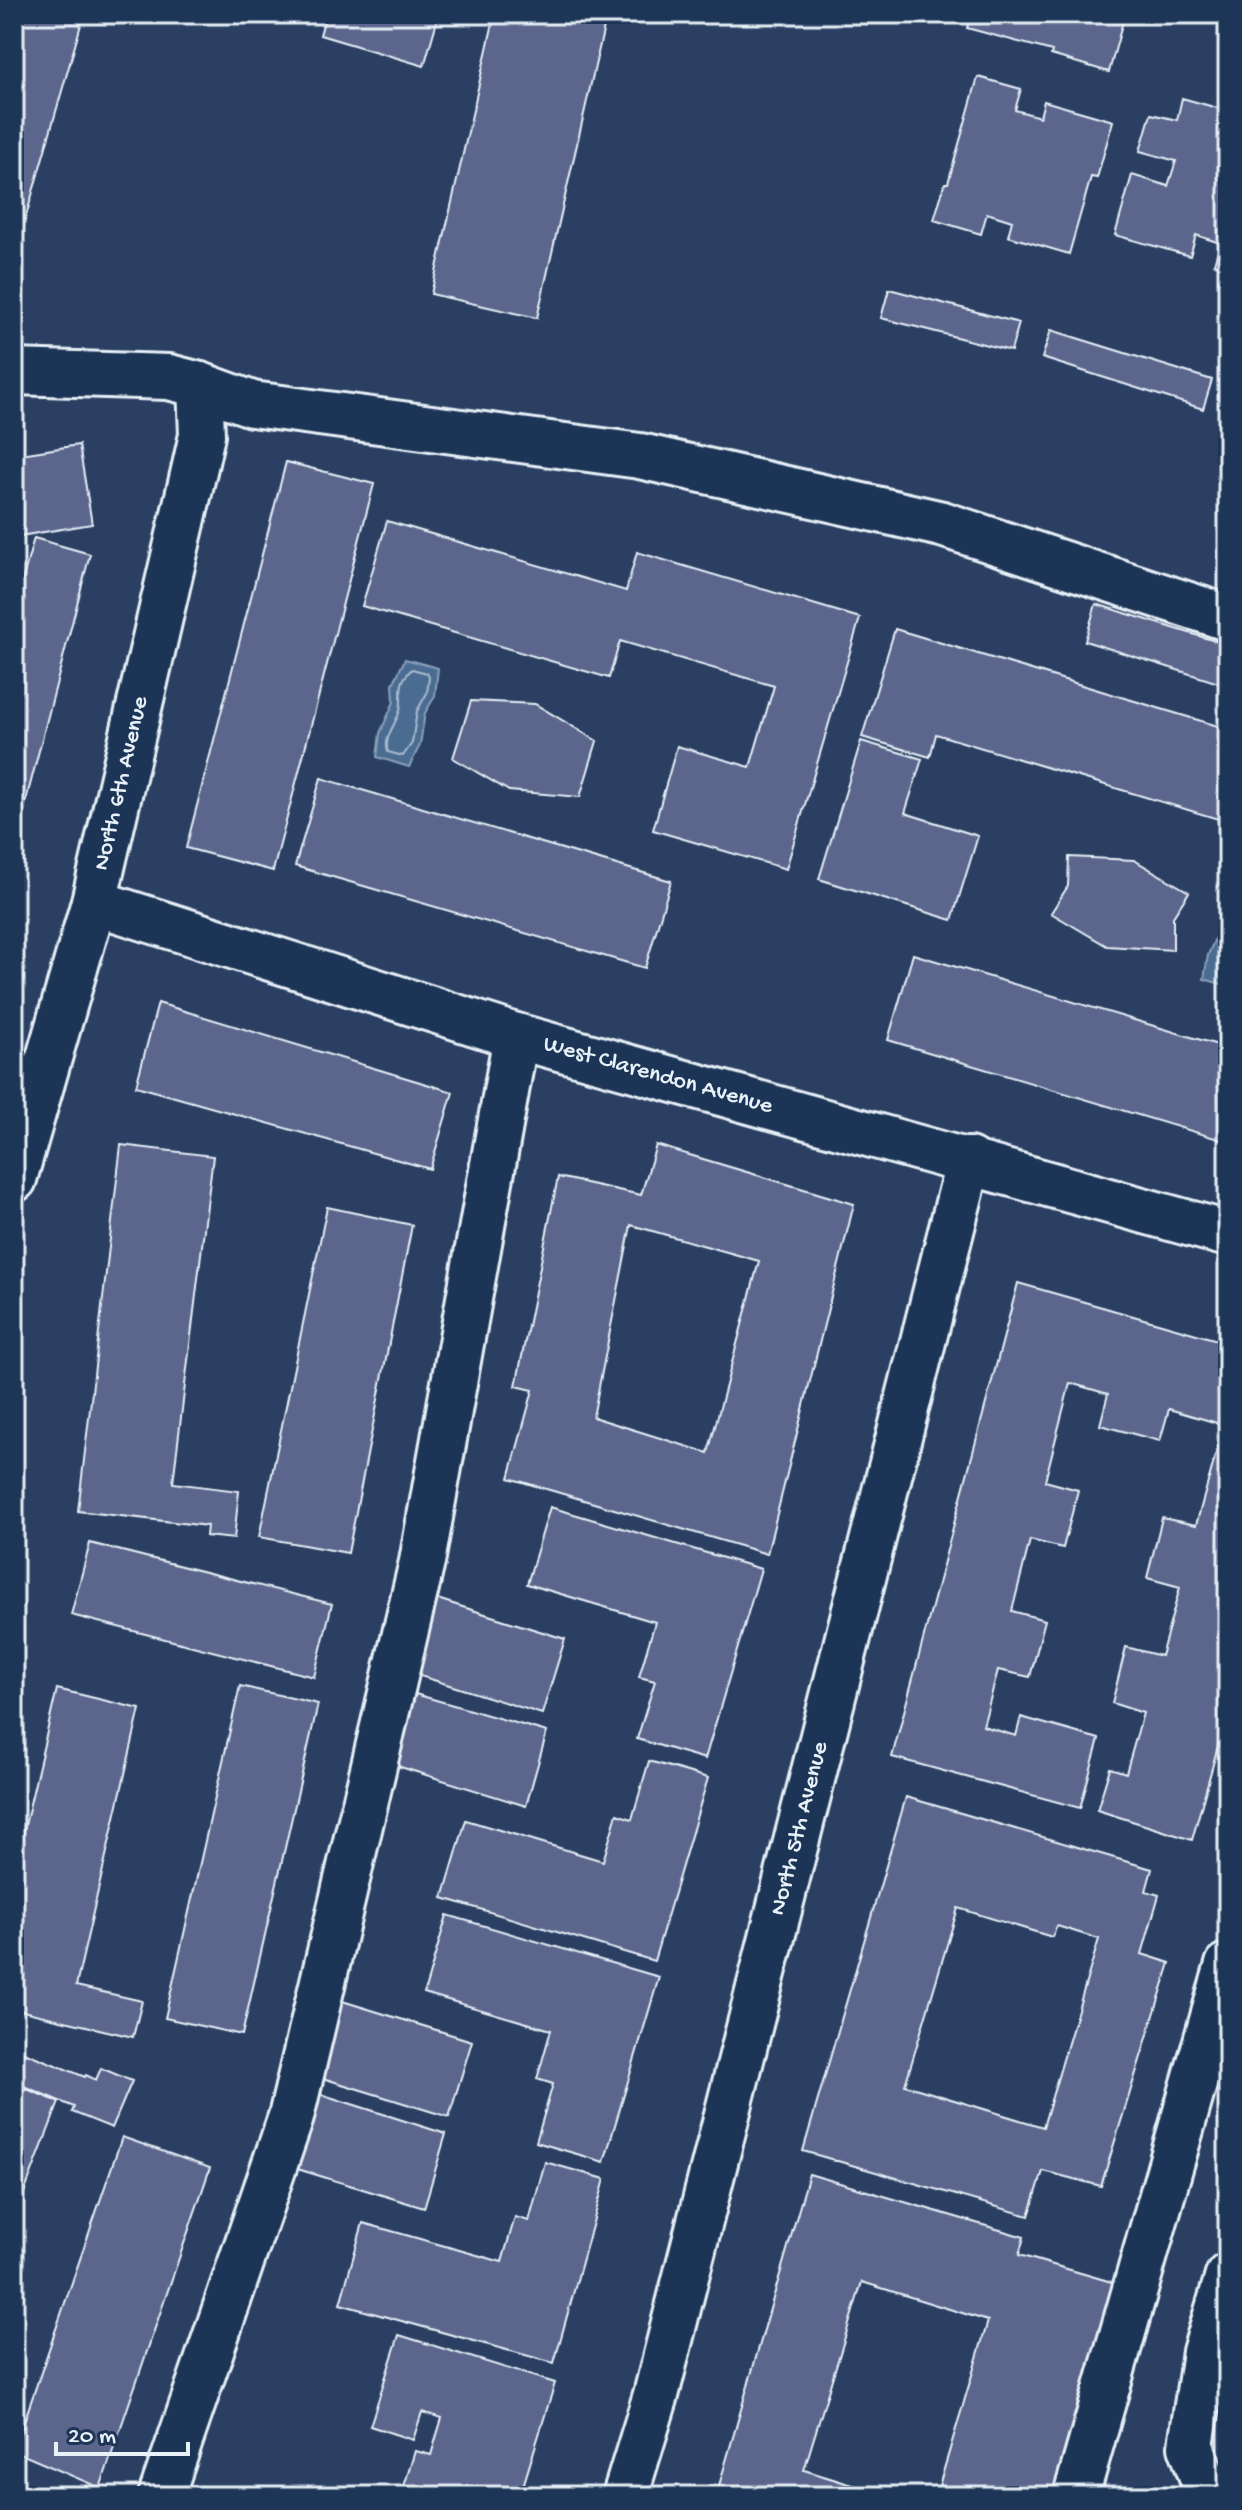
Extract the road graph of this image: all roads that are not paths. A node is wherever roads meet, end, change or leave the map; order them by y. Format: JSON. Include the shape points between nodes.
{"nodes":[{"id":1,"x":14,"y":372,"type":"edge"},
{"id":2,"x":200,"y":385,"type":"junction"},
{"id":3,"x":1228,"y":618,"type":"edge"},
{"id":4,"x":94,"y":902,"type":"junction"},
{"id":5,"x":516,"y":1036,"type":"junction"},
{"id":6,"x":969,"y":1160,"type":"junction"},
{"id":7,"x":14,"y":1179,"type":"edge"},
{"id":8,"x":1228,"y":1234,"type":"edge"},
{"id":9,"x":1228,"y":1965,"type":"edge"},
{"id":10,"x":1228,"y":2276,"type":"edge"},
{"id":11,"x":1228,"y":2489,"type":"edge"},
{"id":12,"x":161,"y":2496,"type":"edge"},
{"id":13,"x":625,"y":2496,"type":"edge"},
{"id":14,"x":1076,"y":2496,"type":"edge"}],
"edges":[{"from":1,"to":2,"type":"street","via":[[169,377]]},
{"from":2,"to":3,"type":"street","via":[[252,404],[640,456],[942,524]]},
{"from":2,"to":4,"type":"street","name":"North 6th Avenue","via":[[202,435]]},
{"from":4,"to":5,"type":"street","name":"West Clarendon Avenue"},
{"from":4,"to":7,"type":"street","name":"North 6th Avenue"},
{"from":5,"to":6,"type":"street","name":"West Clarendon Avenue"},
{"from":5,"to":12,"type":"street","via":[[422,1562],[291,2117]]},
{"from":6,"to":8,"type":"street","name":"West Clarendon Avenue"},
{"from":6,"to":13,"type":"street","name":"North 5th Avenue","via":[[660,2379]]},
{"from":9,"to":14,"type":"street"},
{"from":10,"to":11,"type":"street","via":[[1205,2352],[1191,2446],[1204,2482]]}]}
